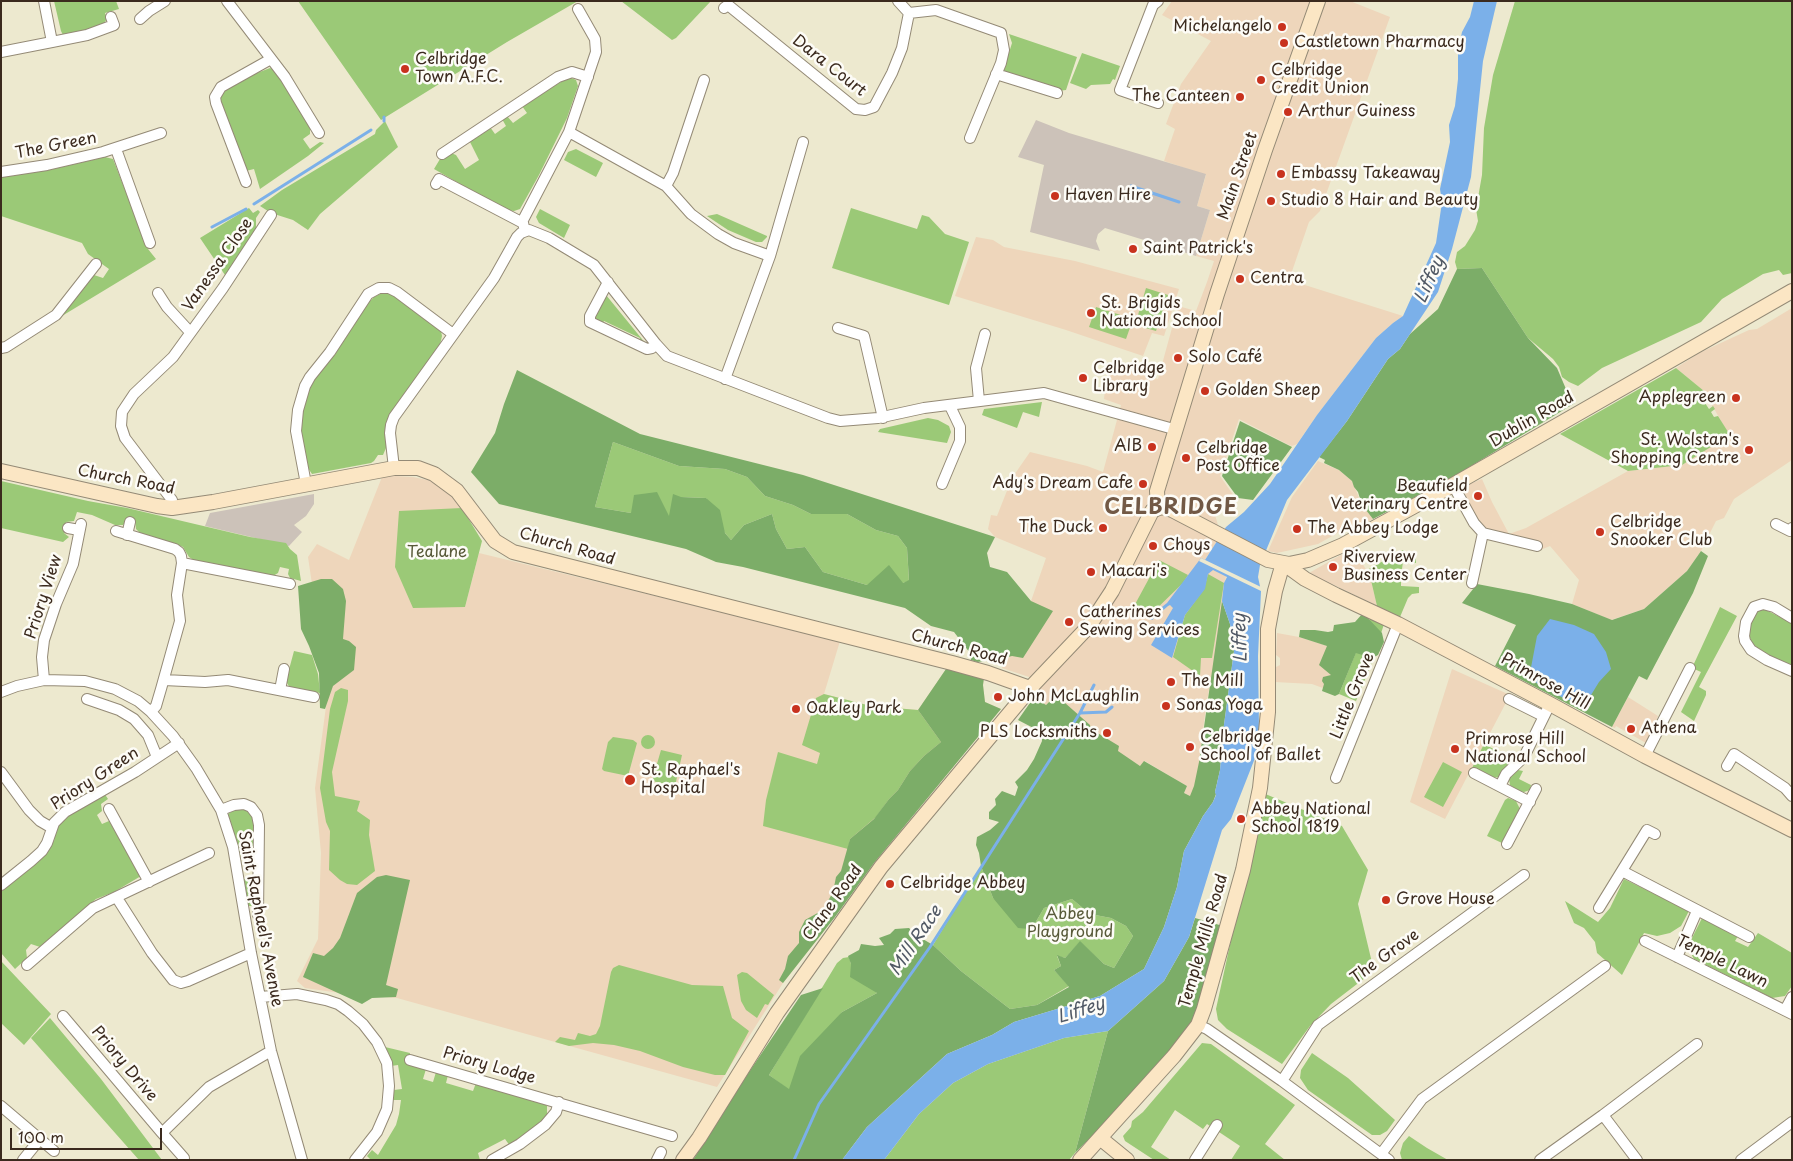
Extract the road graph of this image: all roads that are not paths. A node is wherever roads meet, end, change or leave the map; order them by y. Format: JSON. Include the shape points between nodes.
{"nodes":[{"id":1,"x":44,"y":1,"type":"edge"},
{"id":2,"x":165,"y":1,"type":"edge"},
{"id":3,"x":226,"y":1,"type":"edge"},
{"id":4,"x":898,"y":1,"type":"edge"},
{"id":5,"x":1158,"y":1,"type":"edge"},
{"id":6,"x":1318,"y":1,"type":"edge"},
{"id":7,"x":724,"y":8,"type":"dead end"},
{"id":8,"x":578,"y":9,"type":"dead end"},
{"id":9,"x":909,"y":13,"type":"junction"},
{"id":10,"x":140,"y":19,"type":"dead end"},
{"id":11,"x":113,"y":21,"type":"dead end"},
{"id":12,"x":52,"y":42,"type":"junction"},
{"id":13,"x":1,"y":52,"type":"edge"},
{"id":14,"x":271,"y":59,"type":"junction"},
{"id":15,"x":996,"y":74,"type":"junction"},
{"id":16,"x":588,"y":77,"type":"junction"},
{"id":17,"x":704,"y":80,"type":"dead end"},
{"id":18,"x":1057,"y":93,"type":"dead end"},
{"id":19,"x":1158,"y":103,"type":"dead end"},
{"id":20,"x":569,"y":132,"type":"junction"},
{"id":21,"x":161,"y":133,"type":"dead end"},
{"id":22,"x":319,"y":133,"type":"dead end"},
{"id":23,"x":970,"y":138,"type":"dead end"},
{"id":24,"x":803,"y":142,"type":"dead end"},
{"id":25,"x":116,"y":149,"type":"junction"},
{"id":26,"x":442,"y":154,"type":"dead end"},
{"id":27,"x":1,"y":172,"type":"edge"},
{"id":28,"x":246,"y":182,"type":"dead end"},
{"id":29,"x":436,"y":184,"type":"dead end"},
{"id":30,"x":666,"y":186,"type":"junction"},
{"id":31,"x":271,"y":215,"type":"dead end"},
{"id":32,"x":524,"y":226,"type":"junction"},
{"id":33,"x":150,"y":243,"type":"dead end"},
{"id":34,"x":770,"y":256,"type":"junction"},
{"id":35,"x":96,"y":264,"type":"dead end"},
{"id":36,"x":608,"y":282,"type":"junction"},
{"id":37,"x":1792,"y":291,"type":"edge"},
{"id":38,"x":158,"y":293,"type":"dead end"},
{"id":39,"x":838,"y":328,"type":"dead end"},
{"id":40,"x":190,"y":332,"type":"junction"},
{"id":41,"x":453,"y":334,"type":"junction"},
{"id":42,"x":985,"y":334,"type":"dead end"},
{"id":43,"x":656,"y":344,"type":"junction"},
{"id":44,"x":1,"y":348,"type":"edge"},
{"id":45,"x":725,"y":379,"type":"junction"},
{"id":46,"x":979,"y":401,"type":"junction"},
{"id":47,"x":950,"y":406,"type":"junction"},
{"id":48,"x":883,"y":418,"type":"junction"},
{"id":49,"x":1177,"y":430,"type":"junction"},
{"id":50,"x":394,"y":468,"type":"junction"},
{"id":51,"x":1,"y":471,"type":"edge"},
{"id":52,"x":306,"y":484,"type":"junction"},
{"id":53,"x":942,"y":484,"type":"dead end"},
{"id":54,"x":1453,"y":485,"type":"junction"},
{"id":55,"x":172,"y":508,"type":"junction"},
{"id":56,"x":1158,"y":508,"type":"junction"},
{"id":57,"x":130,"y":522,"type":"dead end"},
{"id":58,"x":1776,"y":524,"type":"dead end"},
{"id":59,"x":68,"y":528,"type":"dead end"},
{"id":60,"x":1792,"y":528,"type":"edge"},
{"id":61,"x":116,"y":531,"type":"dead end"},
{"id":62,"x":1483,"y":533,"type":"junction"},
{"id":63,"x":127,"y":535,"type":"junction"},
{"id":64,"x":1537,"y":546,"type":"dead end"},
{"id":65,"x":182,"y":563,"type":"junction"},
{"id":66,"x":1283,"y":563,"type":"junction"},
{"id":67,"x":1472,"y":583,"type":"dead end"},
{"id":68,"x":290,"y":584,"type":"dead end"},
{"id":69,"x":1792,"y":618,"type":"edge"},
{"id":70,"x":1398,"y":624,"type":"junction"},
{"id":71,"x":1690,"y":668,"type":"dead end"},
{"id":72,"x":284,"y":669,"type":"dead end"},
{"id":73,"x":1792,"y":671,"type":"edge"},
{"id":74,"x":44,"y":680,"type":"junction"},
{"id":75,"x":164,"y":680,"type":"junction"},
{"id":76,"x":1032,"y":686,"type":"junction"},
{"id":77,"x":280,"y":690,"type":"junction"},
{"id":78,"x":1,"y":692,"type":"edge"},
{"id":79,"x":314,"y":697,"type":"dead end"},
{"id":80,"x":1509,"y":699,"type":"dead end"},
{"id":81,"x":87,"y":700,"type":"dead end"},
{"id":82,"x":1550,"y":704,"type":"junction"},
{"id":83,"x":151,"y":712,"type":"junction"},
{"id":84,"x":1543,"y":716,"type":"junction"},
{"id":85,"x":179,"y":743,"type":"junction"},
{"id":86,"x":1645,"y":756,"type":"junction"},
{"id":87,"x":157,"y":757,"type":"junction"},
{"id":88,"x":1727,"y":766,"type":"dead end"},
{"id":89,"x":1,"y":772,"type":"edge"},
{"id":90,"x":1474,"y":773,"type":"dead end"},
{"id":91,"x":1336,"y":778,"type":"dead end"},
{"id":92,"x":1500,"y":786,"type":"junction"},
{"id":93,"x":1536,"y":790,"type":"dead end"},
{"id":94,"x":1792,"y":796,"type":"edge"},
{"id":95,"x":1530,"y":802,"type":"junction"},
{"id":96,"x":109,"y":809,"type":"dead end"},
{"id":97,"x":220,"y":810,"type":"junction"},
{"id":98,"x":52,"y":828,"type":"junction"},
{"id":99,"x":1791,"y":828,"type":"edge"},
{"id":100,"x":1655,"y":834,"type":"dead end"},
{"id":101,"x":1507,"y":844,"type":"dead end"},
{"id":102,"x":209,"y":853,"type":"dead end"},
{"id":103,"x":1622,"y":872,"type":"junction"},
{"id":104,"x":1524,"y":875,"type":"dead end"},
{"id":105,"x":149,"y":882,"type":"junction"},
{"id":106,"x":1,"y":885,"type":"edge"},
{"id":107,"x":117,"y":898,"type":"junction"},
{"id":108,"x":1599,"y":908,"type":"dead end"},
{"id":109,"x":1697,"y":911,"type":"junction"},
{"id":110,"x":258,"y":915,"type":"dead end"},
{"id":111,"x":1749,"y":937,"type":"dead end"},
{"id":112,"x":1645,"y":941,"type":"dead end"},
{"id":113,"x":251,"y":953,"type":"junction"},
{"id":114,"x":1677,"y":957,"type":"junction"},
{"id":115,"x":26,"y":965,"type":"dead end"},
{"id":116,"x":1605,"y":966,"type":"dead end"},
{"id":117,"x":260,"y":997,"type":"junction"},
{"id":118,"x":1792,"y":997,"type":"edge"},
{"id":119,"x":1788,"y":1012,"type":"edge"},
{"id":120,"x":63,"y":1016,"type":"dead end"},
{"id":121,"x":1198,"y":1025,"type":"junction"},
{"id":122,"x":1697,"y":1044,"type":"dead end"},
{"id":123,"x":271,"y":1051,"type":"junction"},
{"id":124,"x":410,"y":1060,"type":"dead end"},
{"id":125,"x":1282,"y":1081,"type":"junction"},
{"id":126,"x":559,"y":1102,"type":"junction"},
{"id":127,"x":1,"y":1106,"type":"edge"},
{"id":128,"x":1603,"y":1115,"type":"junction"},
{"id":129,"x":1792,"y":1122,"type":"edge"},
{"id":130,"x":1217,"y":1125,"type":"dead end"},
{"id":131,"x":162,"y":1133,"type":"junction"},
{"id":132,"x":672,"y":1136,"type":"dead end"},
{"id":133,"x":1100,"y":1138,"type":"junction"},
{"id":134,"x":40,"y":1139,"type":"junction"},
{"id":135,"x":54,"y":1151,"type":"dead end"},
{"id":136,"x":1385,"y":1157,"type":"edge"},
{"id":137,"x":184,"y":1158,"type":"dead end"},
{"id":138,"x":23,"y":1160,"type":"edge"},
{"id":139,"x":302,"y":1160,"type":"edge"},
{"id":140,"x":355,"y":1160,"type":"edge"},
{"id":141,"x":492,"y":1160,"type":"edge"},
{"id":142,"x":683,"y":1160,"type":"edge"},
{"id":143,"x":1080,"y":1160,"type":"edge"},
{"id":144,"x":1127,"y":1160,"type":"edge"},
{"id":145,"x":1195,"y":1160,"type":"edge"},
{"id":146,"x":1540,"y":1160,"type":"edge"},
{"id":147,"x":1637,"y":1160,"type":"edge"},
{"id":148,"x":1741,"y":1160,"type":"edge"}],
"edges":[{"from":1,"to":12,"type":"street"},
{"from":2,"to":10,"type":"street"},
{"from":3,"to":14,"type":"street"},
{"from":4,"to":9,"type":"street"},
{"from":5,"to":19,"type":"street","via":[[1153,5],[1116,89]]},
{"from":6,"to":49,"type":"main road","name":"Main Street","via":[[1216,294]]},
{"from":7,"to":9,"type":"street","name":"Dara Court","via":[[728,4],[856,109],[865,110],[874,107],[892,73],[902,48]]},
{"from":8,"to":16,"type":"street","via":[[596,45]]},
{"from":9,"to":15,"type":"street","via":[[936,10],[1001,33],[1004,50]]},
{"from":11,"to":12,"type":"street","via":[[87,35]]},
{"from":12,"to":13,"type":"street"},
{"from":14,"to":22,"type":"street"},
{"from":14,"to":28,"type":"street","via":[[221,87],[216,97]]},
{"from":15,"to":18,"type":"street"},
{"from":15,"to":23,"type":"street"},
{"from":16,"to":20,"type":"street"},
{"from":16,"to":26,"type":"street","via":[[572,72],[558,77]]},
{"from":17,"to":30,"type":"street"},
{"from":20,"to":30,"type":"street"},
{"from":20,"to":32,"type":"street"},
{"from":21,"to":25,"type":"street","name":"The Green"},
{"from":24,"to":34,"type":"street"},
{"from":25,"to":27,"type":"street","name":"The Green"},
{"from":25,"to":33,"type":"street","name":"The Green"},
{"from":29,"to":32,"type":"street","via":[[439,179]]},
{"from":30,"to":34,"type":"street","via":[[704,225],[734,243]]},
{"from":31,"to":40,"type":"street","name":"Vanessa Close"},
{"from":32,"to":36,"type":"street","via":[[589,260]]},
{"from":32,"to":41,"type":"street","via":[[494,278]]},
{"from":34,"to":45,"type":"street"},
{"from":35,"to":44,"type":"street","via":[[56,315]]},
{"from":36,"to":43,"type":"street"},
{"from":36,"to":43,"type":"street","via":[[590,322],[647,349]]},
{"from":37,"to":54,"type":"main road","name":"Dublin Road"},
{"from":38,"to":40,"type":"street","name":"Vanessa Close"},
{"from":39,"to":48,"type":"street","via":[[864,336]]},
{"from":40,"to":55,"type":"street","name":"Vanessa Close","via":[[173,357],[130,399],[121,417],[125,438],[172,500]]},
{"from":41,"to":50,"type":"street","via":[[394,417],[390,434]]},
{"from":41,"to":52,"type":"street","via":[[390,288],[379,288],[369,294],[305,386],[296,431]]},
{"from":42,"to":46,"type":"street","via":[[976,368]]},
{"from":43,"to":45,"type":"street","via":[[670,357]]},
{"from":45,"to":48,"type":"street","via":[[828,418],[846,421]]},
{"from":46,"to":47,"type":"street"},
{"from":46,"to":49,"type":"street","via":[[1048,394]]},
{"from":47,"to":48,"type":"street","via":[[924,408]]},
{"from":47,"to":53,"type":"street","via":[[960,427],[960,441]]},
{"from":49,"to":56,"type":"main road","name":"Main Street","via":[[1157,491]]},
{"from":50,"to":52,"type":"main road","name":"Church Road"},
{"from":50,"to":76,"type":"main road","name":"Church Road","via":[[418,468],[445,481],[463,498],[495,541],[513,552],[988,672]]},
{"from":51,"to":55,"type":"main road","name":"Church Road"},
{"from":52,"to":55,"type":"main road","name":"Church Road"},
{"from":54,"to":62,"type":"street"},
{"from":54,"to":66,"type":"main road","name":"Dublin Road","via":[[1343,545],[1298,563]]},
{"from":56,"to":66,"type":"main road","via":[[1172,510],[1268,560]]},
{"from":56,"to":76,"type":"main road","name":"Clane Road","via":[[1147,518],[1112,591],[1093,619]]},
{"from":57,"to":63,"type":"street"},
{"from":58,"to":60,"type":"street","via":[[1790,531]]},
{"from":59,"to":74,"type":"street","name":"Priory View","via":[[80,527],[73,564],[44,640]]},
{"from":61,"to":63,"type":"street"},
{"from":62,"to":64,"type":"street"},
{"from":62,"to":67,"type":"street"},
{"from":63,"to":65,"type":"street","via":[[178,551]]},
{"from":65,"to":68,"type":"street"},
{"from":65,"to":75,"type":"street","via":[[177,595],[180,621]]},
{"from":66,"to":70,"type":"main road","name":"Primrose Hill","via":[[1305,579]]},
{"from":66,"to":121,"type":"main road","name":"Temple Mills Road","via":[[1268,628],[1268,712],[1262,778],[1242,870]]},
{"from":69,"to":73,"type":"street","via":[[1774,607],[1763,604],[1754,607],[1746,622],[1744,636],[1751,650]]},
{"from":70,"to":82,"type":"main road","name":"Primrose Hill"},
{"from":70,"to":91,"type":"street","name":"Little Grove"},
{"from":71,"to":86,"type":"street"},
{"from":72,"to":77,"type":"street"},
{"from":74,"to":78,"type":"street","name":"Saint Raphael's Avenue"},
{"from":74,"to":83,"type":"street","name":"Saint Raphael's Avenue","via":[[95,683],[130,696]]},
{"from":75,"to":77,"type":"street","via":[[228,680]]},
{"from":75,"to":83,"type":"street"},
{"from":76,"to":142,"type":"main road","name":"Clane Road","via":[[881,867],[777,1013]]},
{"from":77,"to":79,"type":"street"},
{"from":80,"to":84,"type":"street"},
{"from":81,"to":87,"type":"street","name":"Priory Green","via":[[119,710],[134,719],[148,735]]},
{"from":82,"to":84,"type":"street"},
{"from":82,"to":86,"type":"main road","name":"Primrose Hill"},
{"from":83,"to":85,"type":"street","name":"Saint Raphael's Avenue"},
{"from":84,"to":92,"type":"street","via":[[1524,757],[1506,774]]},
{"from":85,"to":87,"type":"street","name":"Priory Green"},
{"from":85,"to":97,"type":"street","name":"Saint Raphael's Avenue"},
{"from":86,"to":99,"type":"main road","name":"Primrose Hill"},
{"from":87,"to":98,"type":"street","name":"Priory Green","via":[[65,812]]},
{"from":88,"to":94,"type":"street","via":[[1734,754]]},
{"from":89,"to":98,"type":"street","name":"Priory Green","via":[[21,800]]},
{"from":90,"to":92,"type":"street"},
{"from":92,"to":95,"type":"street"},
{"from":93,"to":95,"type":"street"},
{"from":95,"to":101,"type":"street"},
{"from":96,"to":105,"type":"street"},
{"from":97,"to":110,"type":"street","via":[[244,804],[257,815]]},
{"from":97,"to":113,"type":"street","name":"Saint Raphael's Avenue","via":[[233,847]]},
{"from":98,"to":106,"type":"street","name":"Priory Green","via":[[42,851]]},
{"from":100,"to":103,"type":"street","via":[[1647,830]]},
{"from":102,"to":105,"type":"street"},
{"from":103,"to":108,"type":"street"},
{"from":103,"to":109,"type":"street"},
{"from":104,"to":125,"type":"street","name":"The Grove","via":[[1318,1025]]},
{"from":105,"to":107,"type":"street"},
{"from":107,"to":113,"type":"street","via":[[173,980],[188,981]]},
{"from":107,"to":115,"type":"street","via":[[93,908]]},
{"from":109,"to":111,"type":"street"},
{"from":109,"to":114,"type":"street"},
{"from":112,"to":114,"type":"street","name":"Temple Lawn"},
{"from":113,"to":117,"type":"street","name":"Saint Raphael's Avenue"},
{"from":114,"to":119,"type":"street","name":"Temple Lawn"},
{"from":116,"to":136,"type":"street","via":[[1422,1099]]},
{"from":117,"to":123,"type":"street","name":"Saint Raphael's Avenue"},
{"from":117,"to":140,"type":"street","via":[[297,994],[338,1004],[363,1024],[377,1042],[387,1062],[387,1109],[377,1132]]},
{"from":118,"to":119,"type":"street","name":"Temple Lawn"},
{"from":120,"to":131,"type":"street","name":"Priory Drive"},
{"from":121,"to":125,"type":"street"},
{"from":121,"to":133,"type":"main road","name":"Temple Mills Road"},
{"from":122,"to":128,"type":"street"},
{"from":123,"to":131,"type":"street","via":[[209,1087]]},
{"from":123,"to":139,"type":"street","name":"Saint Raphael's Avenue"},
{"from":124,"to":126,"type":"street","name":"Priory Lodge"},
{"from":125,"to":136,"type":"street"},
{"from":126,"to":132,"type":"street","name":"Priory Lodge"},
{"from":126,"to":141,"type":"street","via":[[556,1112],[545,1125]]},
{"from":127,"to":134,"type":"street"},
{"from":128,"to":146,"type":"street"},
{"from":128,"to":147,"type":"street"},
{"from":129,"to":148,"type":"street"},
{"from":130,"to":145,"type":"street"},
{"from":131,"to":137,"type":"street","name":"Priory Drive"},
{"from":133,"to":143,"type":"main road","name":"Temple Mills Road"},
{"from":133,"to":144,"type":"main road"},
{"from":134,"to":135,"type":"street"},
{"from":134,"to":138,"type":"street"}]}
